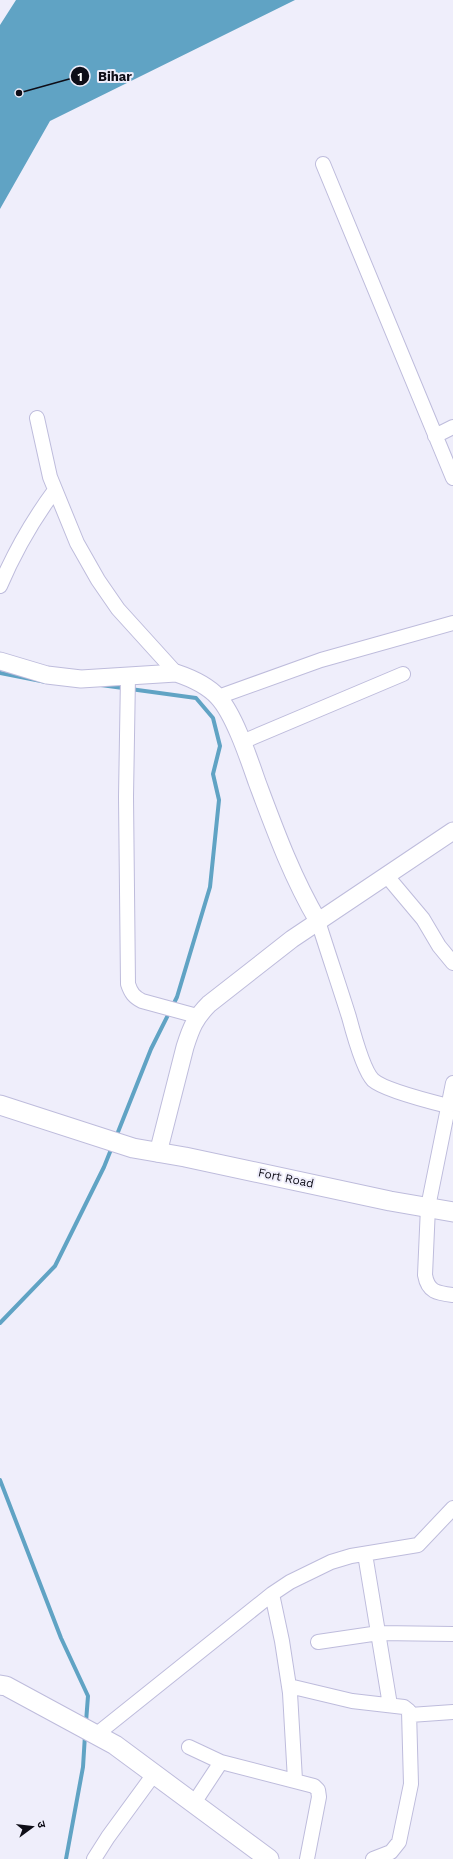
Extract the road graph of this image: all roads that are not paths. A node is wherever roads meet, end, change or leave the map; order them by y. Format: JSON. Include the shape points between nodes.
{"nodes":[{"id":1,"x":323,"y":164,"type":"dead end"},
{"id":2,"x":37,"y":418,"type":"dead end"},
{"id":3,"x":453,"y":427,"type":"edge"},
{"id":4,"x":435,"y":436,"type":"junction"},
{"id":5,"x":453,"y":478,"type":"edge"},
{"id":6,"x":55,"y":490,"type":"junction"},
{"id":7,"x":0,"y":586,"type":"edge"},
{"id":8,"x":453,"y":623,"type":"edge"},
{"id":9,"x":0,"y":661,"type":"edge"},
{"id":10,"x":176,"y":673,"type":"junction"},
{"id":11,"x":403,"y":674,"type":"dead end"},
{"id":12,"x":128,"y":676,"type":"junction"},
{"id":13,"x":218,"y":697,"type":"junction"},
{"id":14,"x":242,"y":742,"type":"junction"},
{"id":15,"x":453,"y":831,"type":"edge"},
{"id":16,"x":386,"y":875,"type":"junction"},
{"id":17,"x":318,"y":921,"type":"junction"},
{"id":18,"x":453,"y":964,"type":"edge"},
{"id":19,"x":197,"y":1016,"type":"junction"},
{"id":20,"x":453,"y":1083,"type":"edge"},
{"id":21,"x":0,"y":1105,"type":"edge"},
{"id":22,"x":448,"y":1106,"type":"junction"},
{"id":23,"x":158,"y":1153,"type":"junction"},
{"id":24,"x":428,"y":1207,"type":"junction"},
{"id":25,"x":453,"y":1212,"type":"edge"},
{"id":26,"x":453,"y":1295,"type":"edge"},
{"id":27,"x":453,"y":1508,"type":"edge"},
{"id":28,"x":365,"y":1554,"type":"junction"},
{"id":29,"x":272,"y":1594,"type":"junction"},
{"id":30,"x":379,"y":1633,"type":"junction"},
{"id":31,"x":453,"y":1634,"type":"edge"},
{"id":32,"x":318,"y":1642,"type":"dead end"},
{"id":33,"x":0,"y":1685,"type":"edge"},
{"id":34,"x":289,"y":1686,"type":"junction"},
{"id":35,"x":390,"y":1705,"type":"junction"},
{"id":36,"x":453,"y":1712,"type":"edge"},
{"id":37,"x":410,"y":1715,"type":"junction"},
{"id":38,"x":91,"y":1730,"type":"junction"},
{"id":39,"x":189,"y":1747,"type":"dead end"},
{"id":40,"x":221,"y":1762,"type":"junction"},
{"id":41,"x":154,"y":1774,"type":"junction"},
{"id":42,"x":295,"y":1780,"type":"junction"},
{"id":43,"x":194,"y":1803,"type":"junction"},
{"id":44,"x":94,"y":1859,"type":"edge"},
{"id":45,"x":269,"y":1859,"type":"edge"},
{"id":46,"x":307,"y":1859,"type":"edge"},
{"id":47,"x":373,"y":1859,"type":"edge"}],
"edges":[{"from":1,"to":4,"type":"street"},
{"from":2,"to":6,"type":"street"},
{"from":3,"to":4,"type":"street"},
{"from":4,"to":5,"type":"street"},
{"from":6,"to":7,"type":"street","via":[[28,528]]},
{"from":6,"to":10,"type":"street","via":[[77,543],[98,580],[118,609]]},
{"from":8,"to":13,"type":"street","via":[[321,660]]},
{"from":9,"to":12,"type":"street","via":[[47,675],[81,679]]},
{"from":10,"to":12,"type":"street"},
{"from":10,"to":13,"type":"street","via":[[191,677]]},
{"from":11,"to":14,"type":"street"},
{"from":12,"to":19,"type":"street","via":[[128,984],[130,991],[142,1001]]},
{"from":13,"to":14,"type":"street"},
{"from":14,"to":17,"type":"street","via":[[286,860],[301,893]]},
{"from":15,"to":16,"type":"street"},
{"from":16,"to":17,"type":"street"},
{"from":16,"to":18,"type":"street","via":[[423,919]]},
{"from":17,"to":19,"type":"street","via":[[209,1004]]},
{"from":17,"to":22,"type":"street","via":[[359,1049],[373,1079]]},
{"from":19,"to":23,"type":"street","via":[[185,1047]]},
{"from":20,"to":22,"type":"street"},
{"from":21,"to":23,"type":"main road","name":"Fort Road","via":[[113,1142]]},
{"from":22,"to":24,"type":"street"},
{"from":23,"to":24,"type":"main road","name":"Fort Road"},
{"from":24,"to":25,"type":"main road","name":"Fort Road"},
{"from":24,"to":26,"type":"street","via":[[426,1285],[443,1294]]},
{"from":27,"to":28,"type":"street","via":[[418,1545]]},
{"from":28,"to":29,"type":"street","via":[[331,1562]]},
{"from":28,"to":30,"type":"street"},
{"from":29,"to":34,"type":"street"},
{"from":29,"to":38,"type":"street"},
{"from":30,"to":31,"type":"street"},
{"from":30,"to":32,"type":"street"},
{"from":30,"to":35,"type":"street"},
{"from":33,"to":38,"type":"main road"},
{"from":34,"to":35,"type":"street","via":[[352,1700]]},
{"from":34,"to":42,"type":"street"},
{"from":35,"to":37,"type":"street","via":[[407,1708]]},
{"from":36,"to":37,"type":"street"},
{"from":37,"to":47,"type":"street","via":[[411,1784],[399,1842],[391,1852]]},
{"from":38,"to":41,"type":"main road"},
{"from":39,"to":40,"type":"street"},
{"from":40,"to":42,"type":"street"},
{"from":40,"to":43,"type":"street"},
{"from":41,"to":43,"type":"main road"},
{"from":41,"to":44,"type":"street"},
{"from":42,"to":46,"type":"street","via":[[314,1786],[318,1790],[319,1797]]},
{"from":43,"to":45,"type":"main road"}]}
